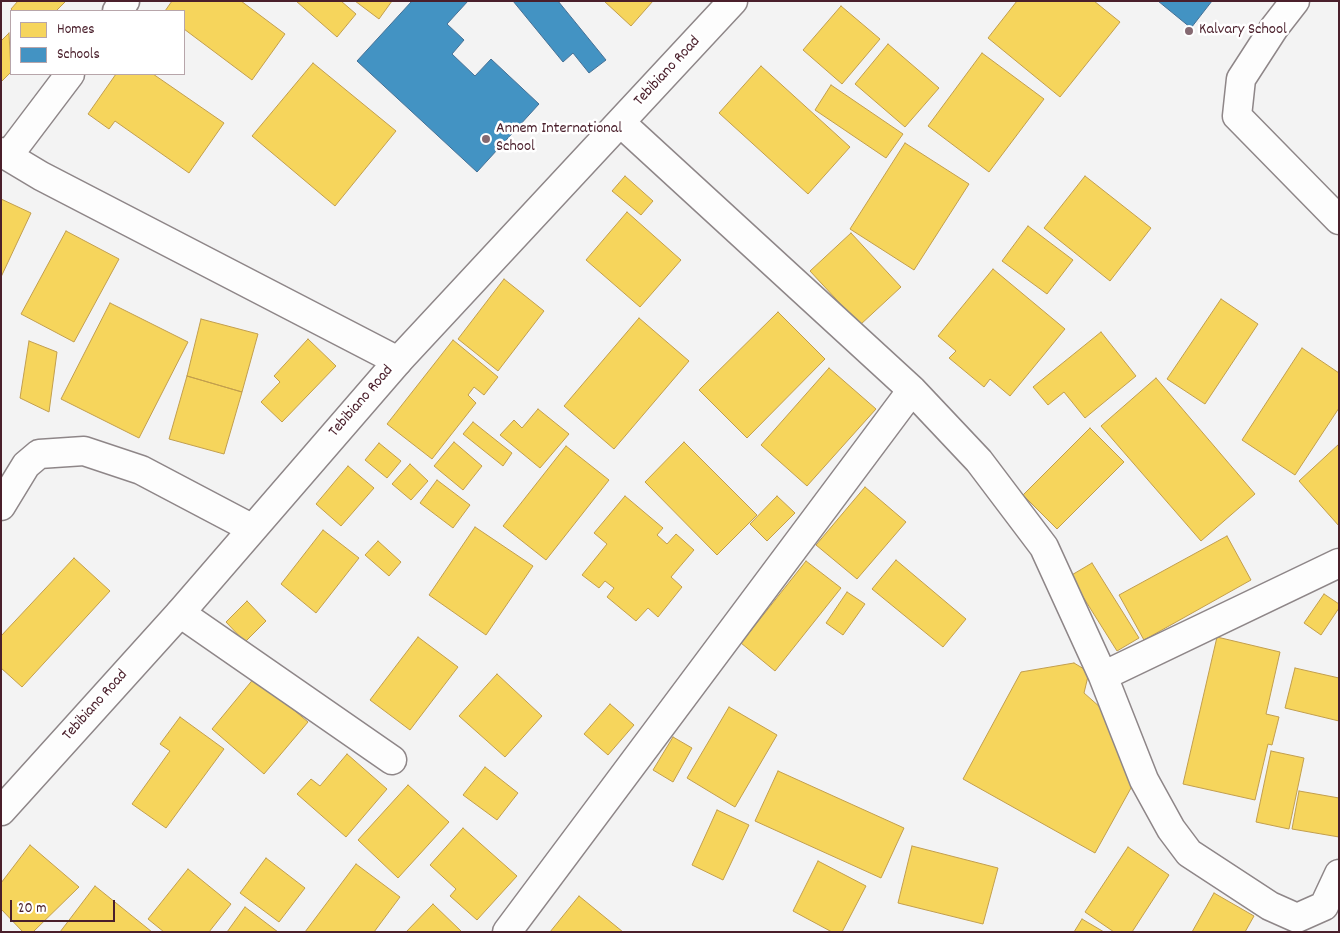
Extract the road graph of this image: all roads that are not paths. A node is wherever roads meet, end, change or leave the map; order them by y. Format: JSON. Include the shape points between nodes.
{"nodes":[{"id":1,"x":733,"y":1,"type":"edge"},
{"id":2,"x":1294,"y":1,"type":"edge"},
{"id":3,"x":69,"y":75,"type":"edge"},
{"id":4,"x":621,"y":123,"type":"junction"},
{"id":5,"x":5,"y":154,"type":"edge"},
{"id":6,"x":1339,"y":220,"type":"edge"},
{"id":7,"x":398,"y":361,"type":"junction"},
{"id":8,"x":912,"y":390,"type":"junction"},
{"id":9,"x":1,"y":506,"type":"edge"},
{"id":10,"x":251,"y":528,"type":"junction"},
{"id":11,"x":1339,"y":562,"type":"edge"},
{"id":12,"x":180,"y":613,"type":"junction"},
{"id":13,"x":1103,"y":676,"type":"junction"},
{"id":14,"x":392,"y":760,"type":"dead end"},
{"id":15,"x":1,"y":811,"type":"edge"},
{"id":16,"x":1339,"y":874,"type":"edge"},
{"id":17,"x":507,"y":932,"type":"edge"}],
"edges":[{"from":1,"to":4,"type":"street","name":"Tebibiano Road"},
{"from":2,"to":6,"type":"street","via":[[1241,79],[1237,116]]},
{"from":3,"to":5,"type":"street"},
{"from":4,"to":7,"type":"street","name":"Tebibiano Road"},
{"from":4,"to":8,"type":"street"},
{"from":5,"to":7,"type":"street","via":[[41,176]]},
{"from":7,"to":10,"type":"street","name":"Tebibiano Road"},
{"from":8,"to":13,"type":"street","via":[[979,461],[1044,547]]},
{"from":8,"to":17,"type":"street"},
{"from":9,"to":10,"type":"street","via":[[26,465],[39,454],[84,451],[141,470]]},
{"from":10,"to":12,"type":"street","name":"Tebibiano Road"},
{"from":11,"to":13,"type":"street"},
{"from":12,"to":14,"type":"street"},
{"from":12,"to":15,"type":"street","name":"Tebibiano Road"},
{"from":13,"to":16,"type":"street","via":[[1144,780],[1170,829],[1189,854],[1270,906],[1297,918],[1324,906]]}]}
